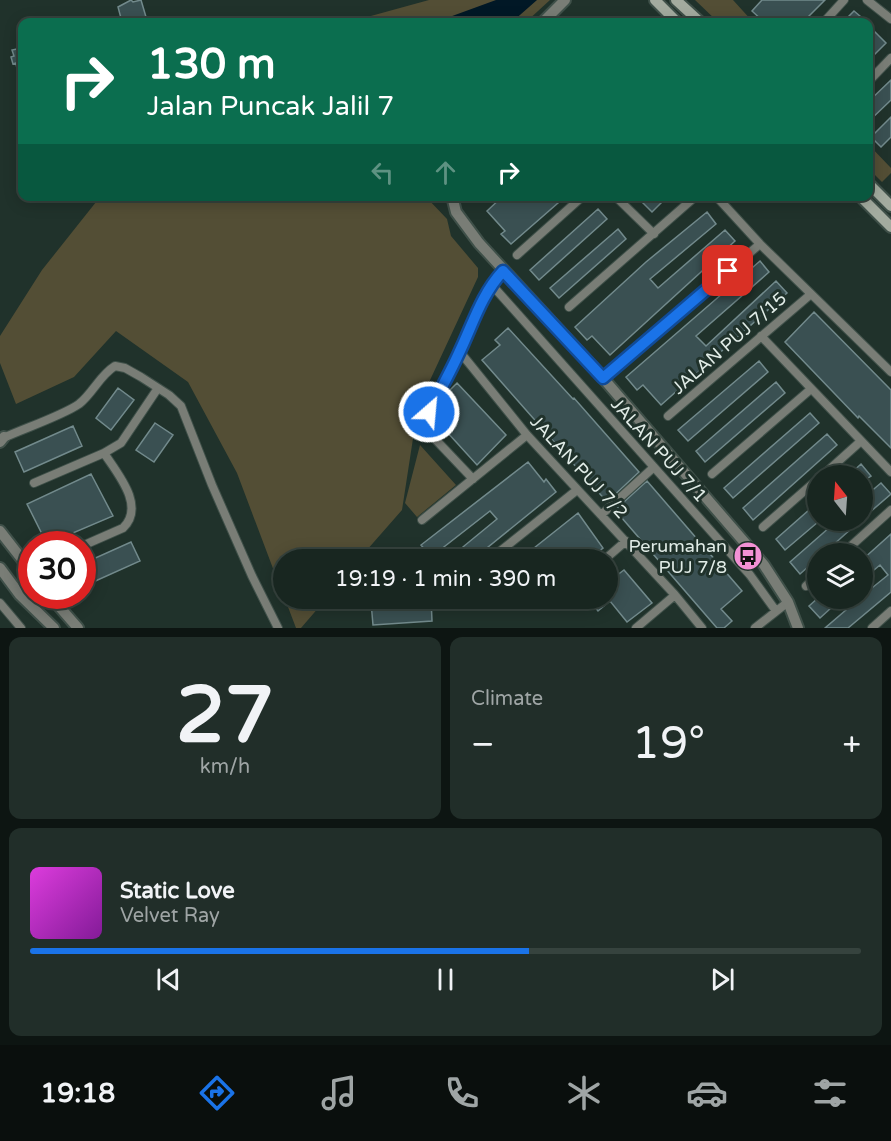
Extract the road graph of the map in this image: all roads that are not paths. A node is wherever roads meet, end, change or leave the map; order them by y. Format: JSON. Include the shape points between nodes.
{"nodes":[{"id":1,"x":565,"y":0,"type":"edge"},
{"id":2,"x":655,"y":0,"type":"edge"},
{"id":3,"x":676,"y":0,"type":"edge"},
{"id":4,"x":844,"y":0,"type":"edge"},
{"id":5,"x":867,"y":0,"type":"edge"},
{"id":6,"x":547,"y":18,"type":"edge"},
{"id":7,"x":673,"y":18,"type":"edge"},
{"id":8,"x":696,"y":18,"type":"edge"},
{"id":9,"x":828,"y":18,"type":"edge"},
{"id":10,"x":891,"y":19,"type":"edge"},
{"id":11,"x":891,"y":58,"type":"edge"},
{"id":12,"x":873,"y":77,"type":"edge"},
{"id":13,"x":873,"y":188,"type":"edge"},
{"id":14,"x":453,"y":201,"type":"edge"},
{"id":15,"x":578,"y":201,"type":"edge"},
{"id":16,"x":620,"y":201,"type":"edge"},
{"id":17,"x":690,"y":201,"type":"edge"},
{"id":18,"x":721,"y":201,"type":"edge"},
{"id":19,"x":866,"y":201,"type":"edge"},
{"id":20,"x":891,"y":206,"type":"edge"},
{"id":21,"x":891,"y":227,"type":"edge"},
{"id":22,"x":654,"y":234,"type":"junction"},
{"id":23,"x":760,"y":244,"type":"junction"},
{"id":24,"x":517,"y":255,"type":"dead end"},
{"id":25,"x":503,"y":271,"type":"junction"},
{"id":26,"x":491,"y":284,"type":"junction"},
{"id":27,"x":811,"y":294,"type":"junction"},
{"id":28,"x":569,"y":307,"type":"dead end"},
{"id":29,"x":761,"y":336,"type":"junction"},
{"id":30,"x":460,"y":352,"type":"junction"},
{"id":31,"x":891,"y":372,"type":"edge"},
{"id":32,"x":603,"y":378,"type":"junction"},
{"id":33,"x":158,"y":388,"type":"junction"},
{"id":34,"x":811,"y":389,"type":"junction"},
{"id":35,"x":668,"y":416,"type":"dead end"},
{"id":36,"x":527,"y":435,"type":"junction"},
{"id":37,"x":1,"y":440,"type":"edge"},
{"id":38,"x":861,"y":441,"type":"junction"},
{"id":39,"x":104,"y":453,"type":"junction"},
{"id":40,"x":834,"y":465,"type":"edge"},
{"id":41,"x":654,"y":467,"type":"junction"},
{"id":42,"x":891,"y":472,"type":"edge"},
{"id":43,"x":712,"y":474,"type":"dead end"},
{"id":44,"x":473,"y":479,"type":"junction"},
{"id":45,"x":34,"y":483,"type":"dead end"},
{"id":46,"x":807,"y":489,"type":"edge"},
{"id":47,"x":578,"y":490,"type":"junction"},
{"id":48,"x":891,"y":510,"type":"edge"},
{"id":49,"x":601,"y":515,"type":"junction"},
{"id":50,"x":422,"y":520,"type":"dead end"},
{"id":51,"x":763,"y":527,"type":"dead end"},
{"id":52,"x":0,"y":531,"type":"edge"},
{"id":53,"x":96,"y":540,"type":"edge"},
{"id":54,"x":626,"y":542,"type":"junction"},
{"id":55,"x":854,"y":543,"type":"edge"},
{"id":56,"x":503,"y":549,"type":"edge"},
{"id":57,"x":617,"y":549,"type":"edge"},
{"id":58,"x":18,"y":554,"type":"edge"},
{"id":59,"x":0,"y":568,"type":"edge"},
{"id":60,"x":675,"y":595,"type":"junction"},
{"id":61,"x":788,"y":602,"type":"junction"},
{"id":62,"x":0,"y":603,"type":"edge"},
{"id":63,"x":61,"y":609,"type":"edge"},
{"id":64,"x":776,"y":611,"type":"junction"},
{"id":65,"x":891,"y":611,"type":"edge"},
{"id":66,"x":21,"y":628,"type":"edge"},
{"id":67,"x":54,"y":628,"type":"edge"},
{"id":68,"x":78,"y":628,"type":"edge"},
{"id":69,"x":278,"y":628,"type":"edge"},
{"id":70,"x":636,"y":628,"type":"edge"},
{"id":71,"x":702,"y":628,"type":"edge"},
{"id":72,"x":755,"y":628,"type":"edge"},
{"id":73,"x":798,"y":628,"type":"edge"},
{"id":74,"x":872,"y":628,"type":"edge"}],
"edges":[{"from":1,"to":6,"type":"street"},
{"from":2,"to":7,"type":"main road"},
{"from":3,"to":8,"type":"main road"},
{"from":4,"to":9,"type":"street"},
{"from":5,"to":10,"type":"street"},
{"from":11,"to":12,"type":"street"},
{"from":13,"to":20,"type":"main road"},
{"from":14,"to":25,"type":"street","via":[[456,212]]},
{"from":15,"to":24,"type":"street"},
{"from":16,"to":22,"type":"street"},
{"from":17,"to":22,"type":"street"},
{"from":18,"to":23,"type":"street"},
{"from":19,"to":21,"type":"main road"},
{"from":22,"to":28,"type":"street"},
{"from":23,"to":27,"type":"street"},
{"from":23,"to":32,"type":"street"},
{"from":25,"to":26,"type":"street"},
{"from":25,"to":32,"type":"street"},
{"from":26,"to":30,"type":"street"},
{"from":26,"to":41,"type":"street","name":"JALAN PUJ 7/1"},
{"from":27,"to":29,"type":"street","name":"JALAN PUJ 7/15"},
{"from":27,"to":31,"type":"street"},
{"from":29,"to":34,"type":"street"},
{"from":29,"to":35,"type":"street","name":"JALAN PUJ 7/15"},
{"from":30,"to":36,"type":"street","name":"JALAN PUJ 7/2"},
{"from":30,"to":44,"type":"street","via":[[429,412],[435,439]]},
{"from":32,"to":61,"type":"street","via":[[764,565]]},
{"from":33,"to":37,"type":"street","via":[[115,366],[74,407]]},
{"from":33,"to":39,"type":"street","via":[[120,443]]},
{"from":33,"to":69,"type":"street","via":[[181,406],[212,486]]},
{"from":34,"to":38,"type":"street"},
{"from":34,"to":43,"type":"street"},
{"from":36,"to":44,"type":"street"},
{"from":36,"to":47,"type":"street","name":"JALAN PUJ 7/2"},
{"from":38,"to":40,"type":"street"},
{"from":38,"to":42,"type":"street"},
{"from":39,"to":45,"type":"street"},
{"from":39,"to":53,"type":"street","via":[[126,486],[132,506],[123,528]]},
{"from":41,"to":49,"type":"street"},
{"from":41,"to":64,"type":"street","name":"JALAN PUJ 7/1","via":[[750,575]]},
{"from":44,"to":50,"type":"street"},
{"from":46,"to":51,"type":"street"},
{"from":47,"to":49,"type":"street","name":"JALAN PUJ 7/2"},
{"from":47,"to":56,"type":"street"},
{"from":48,"to":55,"type":"street"},
{"from":49,"to":54,"type":"street","name":"JALAN PUJ 7/2"},
{"from":52,"to":58,"type":"street"},
{"from":54,"to":57,"type":"street"},
{"from":54,"to":60,"type":"street","name":"JALAN PUJ 7/2"},
{"from":59,"to":67,"type":"street","via":[[20,595]]},
{"from":60,"to":70,"type":"street"},
{"from":60,"to":71,"type":"street","name":"JALAN PUJ 7/2"},
{"from":61,"to":64,"type":"street"},
{"from":61,"to":73,"type":"street"},
{"from":62,"to":66,"type":"street"},
{"from":63,"to":68,"type":"street"},
{"from":64,"to":72,"type":"street"},
{"from":65,"to":74,"type":"street"}]}
